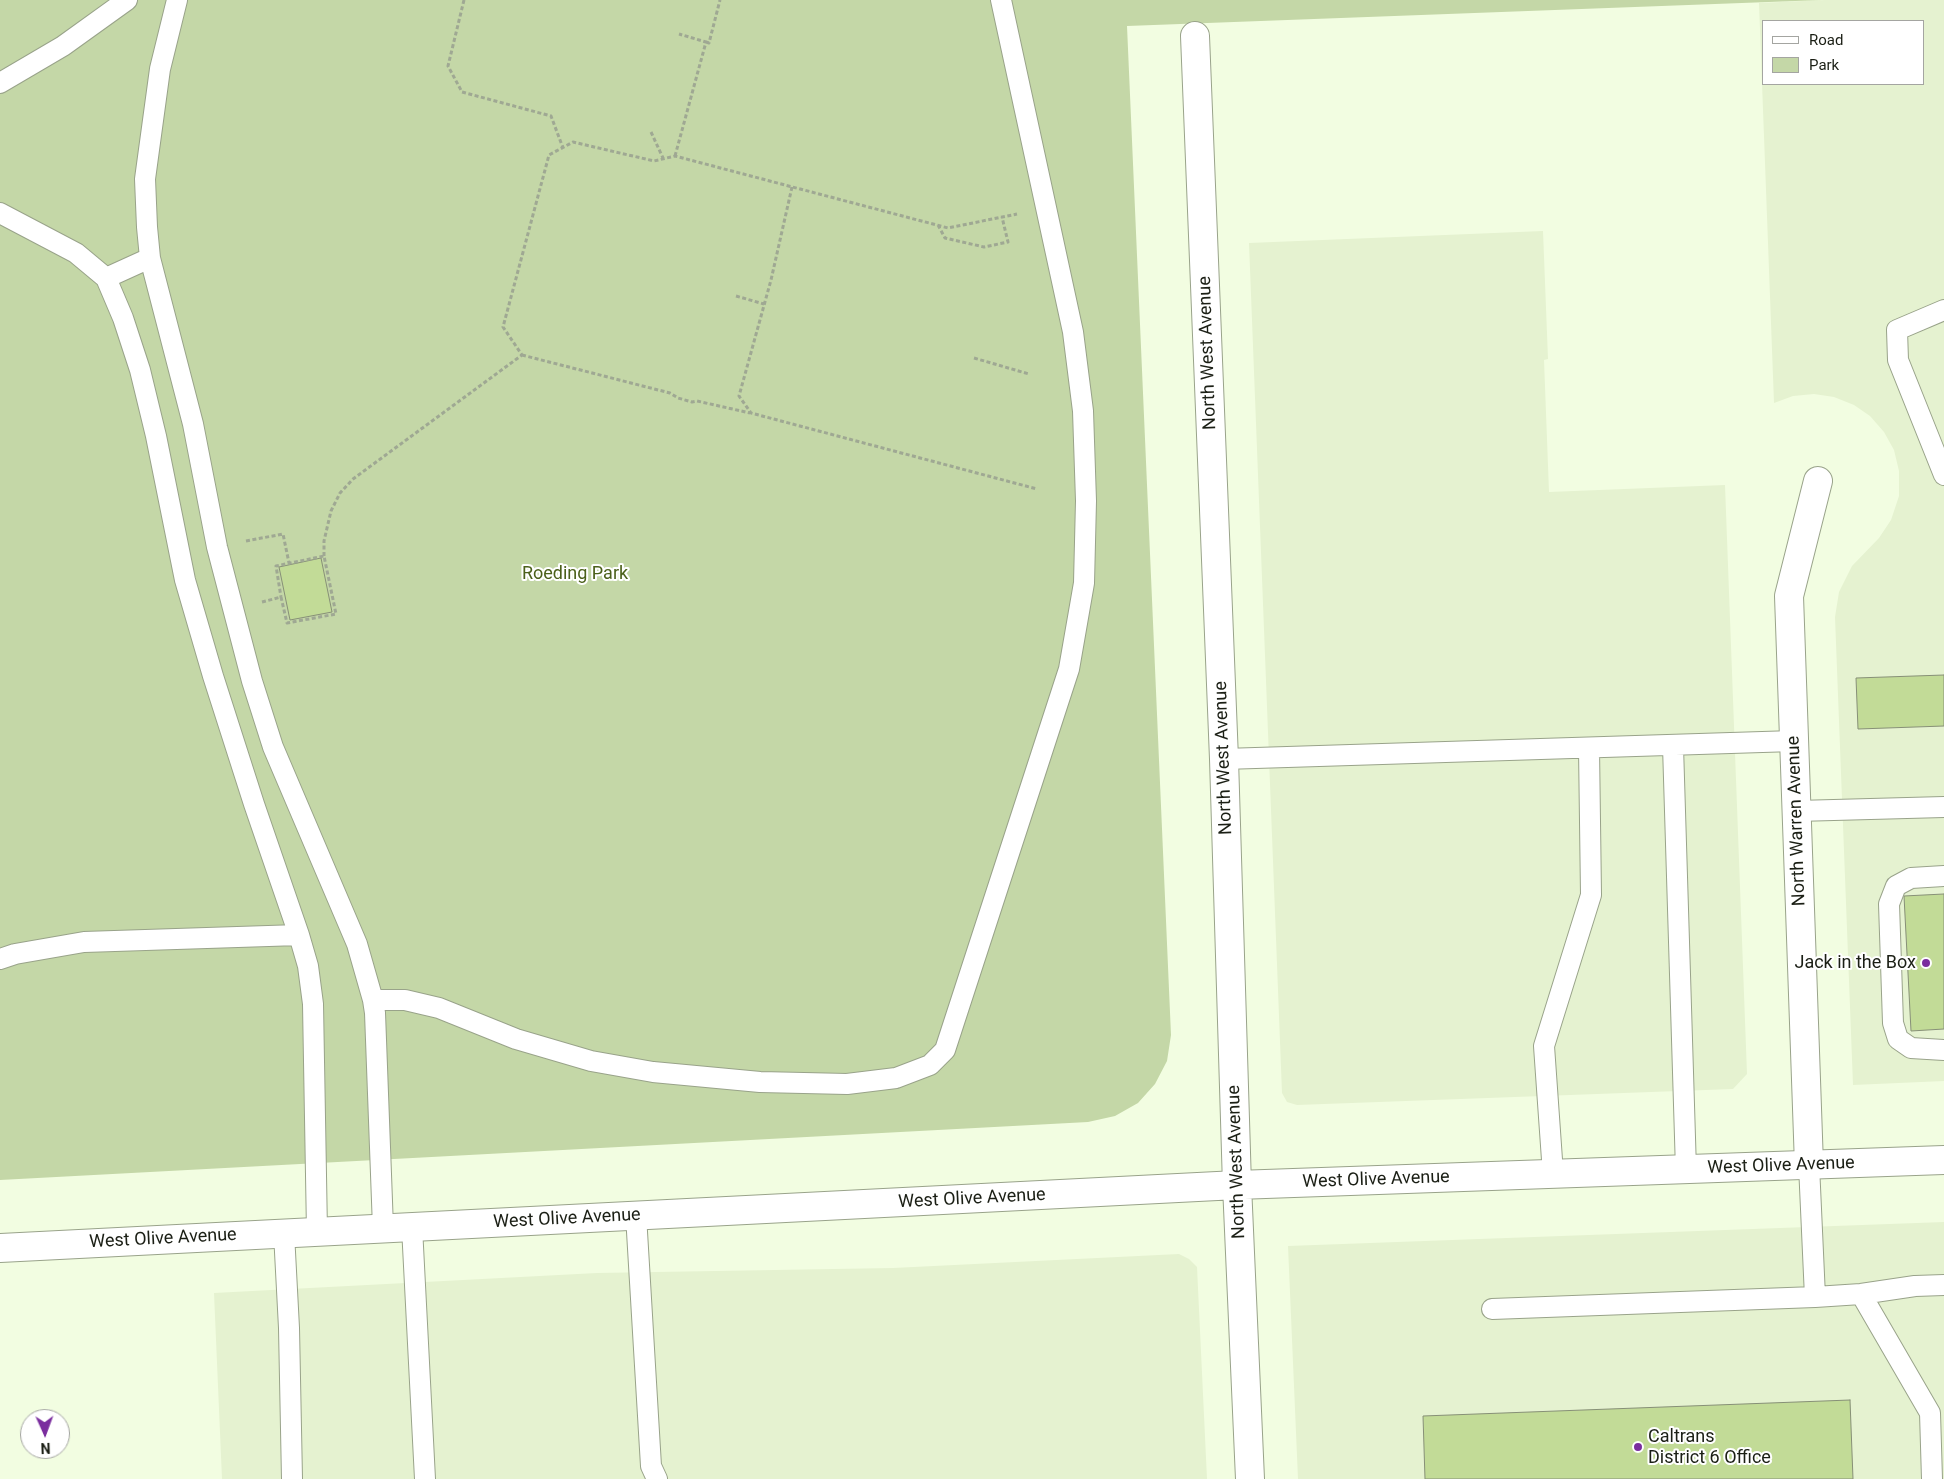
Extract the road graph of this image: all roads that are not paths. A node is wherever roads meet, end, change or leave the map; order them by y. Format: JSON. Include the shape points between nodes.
{"nodes":[{"id":1,"x":127,"y":0,"type":"edge"},
{"id":2,"x":176,"y":0,"type":"edge"},
{"id":3,"x":1001,"y":0,"type":"edge"},
{"id":4,"x":1195,"y":36,"type":"dead end"},
{"id":5,"x":0,"y":83,"type":"edge"},
{"id":6,"x":0,"y":213,"type":"edge"},
{"id":7,"x":150,"y":258,"type":"junction"},
{"id":8,"x":106,"y":278,"type":"junction"},
{"id":9,"x":1944,"y":310,"type":"edge"},
{"id":10,"x":1944,"y":475,"type":"edge"},
{"id":11,"x":1818,"y":480,"type":"dead end"},
{"id":12,"x":1794,"y":741,"type":"junction"},
{"id":13,"x":1673,"y":746,"type":"junction"},
{"id":14,"x":1590,"y":748,"type":"junction"},
{"id":15,"x":1224,"y":759,"type":"junction"},
{"id":16,"x":1944,"y":807,"type":"edge"},
{"id":17,"x":1797,"y":811,"type":"junction"},
{"id":18,"x":1944,"y":876,"type":"edge"},
{"id":19,"x":299,"y":935,"type":"junction"},
{"id":20,"x":0,"y":959,"type":"edge"},
{"id":21,"x":373,"y":1000,"type":"junction"},
{"id":22,"x":1944,"y":1050,"type":"edge"},
{"id":23,"x":1944,"y":1160,"type":"edge"},
{"id":24,"x":1809,"y":1165,"type":"junction"},
{"id":25,"x":1686,"y":1170,"type":"junction"},
{"id":26,"x":1553,"y":1174,"type":"junction"},
{"id":27,"x":1237,"y":1185,"type":"junction"},
{"id":28,"x":636,"y":1215,"type":"junction"},
{"id":29,"x":412,"y":1227,"type":"junction"},
{"id":30,"x":384,"y":1228,"type":"junction"},
{"id":31,"x":317,"y":1232,"type":"junction"},
{"id":32,"x":284,"y":1233,"type":"junction"},
{"id":33,"x":0,"y":1248,"type":"edge"},
{"id":34,"x":1944,"y":1285,"type":"edge"},
{"id":35,"x":1861,"y":1294,"type":"junction"},
{"id":36,"x":1815,"y":1297,"type":"junction"},
{"id":37,"x":1492,"y":1309,"type":"dead end"},
{"id":38,"x":292,"y":1479,"type":"edge"},
{"id":39,"x":425,"y":1479,"type":"edge"},
{"id":40,"x":657,"y":1479,"type":"edge"},
{"id":41,"x":1250,"y":1479,"type":"edge"},
{"id":42,"x":1932,"y":1479,"type":"edge"}],
"edges":[{"from":1,"to":5,"type":"lane","via":[[63,46]]},
{"from":2,"to":7,"type":"lane","via":[[160,68],[145,179]]},
{"from":3,"to":21,"type":"lane","via":[[1074,332],[1084,411],[1084,584],[1069,669],[946,1050],[930,1065],[896,1078],[847,1084],[760,1082],[653,1072],[591,1061],[516,1039],[440,1008],[405,1000]]},
{"from":4,"to":15,"type":"main road","name":"North West Avenue"},
{"from":6,"to":8,"type":"lane","via":[[76,254]]},
{"from":7,"to":8,"type":"lane"},
{"from":7,"to":21,"type":"lane","via":[[193,424],[217,547],[252,682],[273,746],[357,944]]},
{"from":8,"to":19,"type":"lane","via":[[140,370],[185,580],[213,676]]},
{"from":9,"to":10,"type":"lane","via":[[1897,330],[1898,360]]},
{"from":11,"to":12,"type":"main road","name":"North Warren Avenue","via":[[1789,596]]},
{"from":12,"to":13,"type":"lane"},
{"from":12,"to":17,"type":"main road","name":"North Warren Avenue"},
{"from":13,"to":14,"type":"lane"},
{"from":13,"to":25,"type":"lane"},
{"from":14,"to":15,"type":"lane"},
{"from":14,"to":26,"type":"lane","via":[[1592,895],[1544,1046]]},
{"from":15,"to":27,"type":"main road","name":"North West Avenue"},
{"from":16,"to":17,"type":"lane"},
{"from":17,"to":24,"type":"main road","name":"North Warren Avenue"},
{"from":18,"to":22,"type":"lane","via":[[1911,878],[1896,886],[1889,904],[1894,1023],[1898,1039],[1911,1048]]},
{"from":19,"to":20,"type":"lane","via":[[84,942]]},
{"from":19,"to":31,"type":"lane","via":[[308,966],[313,1004]]},
{"from":21,"to":30,"type":"lane"},
{"from":23,"to":24,"type":"main road","name":"West Olive Avenue"},
{"from":24,"to":25,"type":"main road","name":"West Olive Avenue"},
{"from":24,"to":36,"type":"lane"},
{"from":25,"to":26,"type":"main road","name":"West Olive Avenue"},
{"from":26,"to":27,"type":"main road","name":"West Olive Avenue"},
{"from":27,"to":28,"type":"main road","name":"West Olive Avenue"},
{"from":27,"to":41,"type":"main road","name":"North West Avenue"},
{"from":28,"to":29,"type":"main road","name":"West Olive Avenue"},
{"from":28,"to":40,"type":"lane","via":[[651,1466]]},
{"from":29,"to":30,"type":"main road","name":"West Olive Avenue"},
{"from":29,"to":39,"type":"lane"},
{"from":30,"to":31,"type":"main road","name":"West Olive Avenue"},
{"from":31,"to":32,"type":"main road","name":"West Olive Avenue"},
{"from":32,"to":33,"type":"main road","name":"West Olive Avenue"},
{"from":32,"to":38,"type":"lane"},
{"from":34,"to":35,"type":"lane"},
{"from":35,"to":36,"type":"lane"},
{"from":35,"to":42,"type":"lane","via":[[1930,1413]]},
{"from":36,"to":37,"type":"lane"}]}
